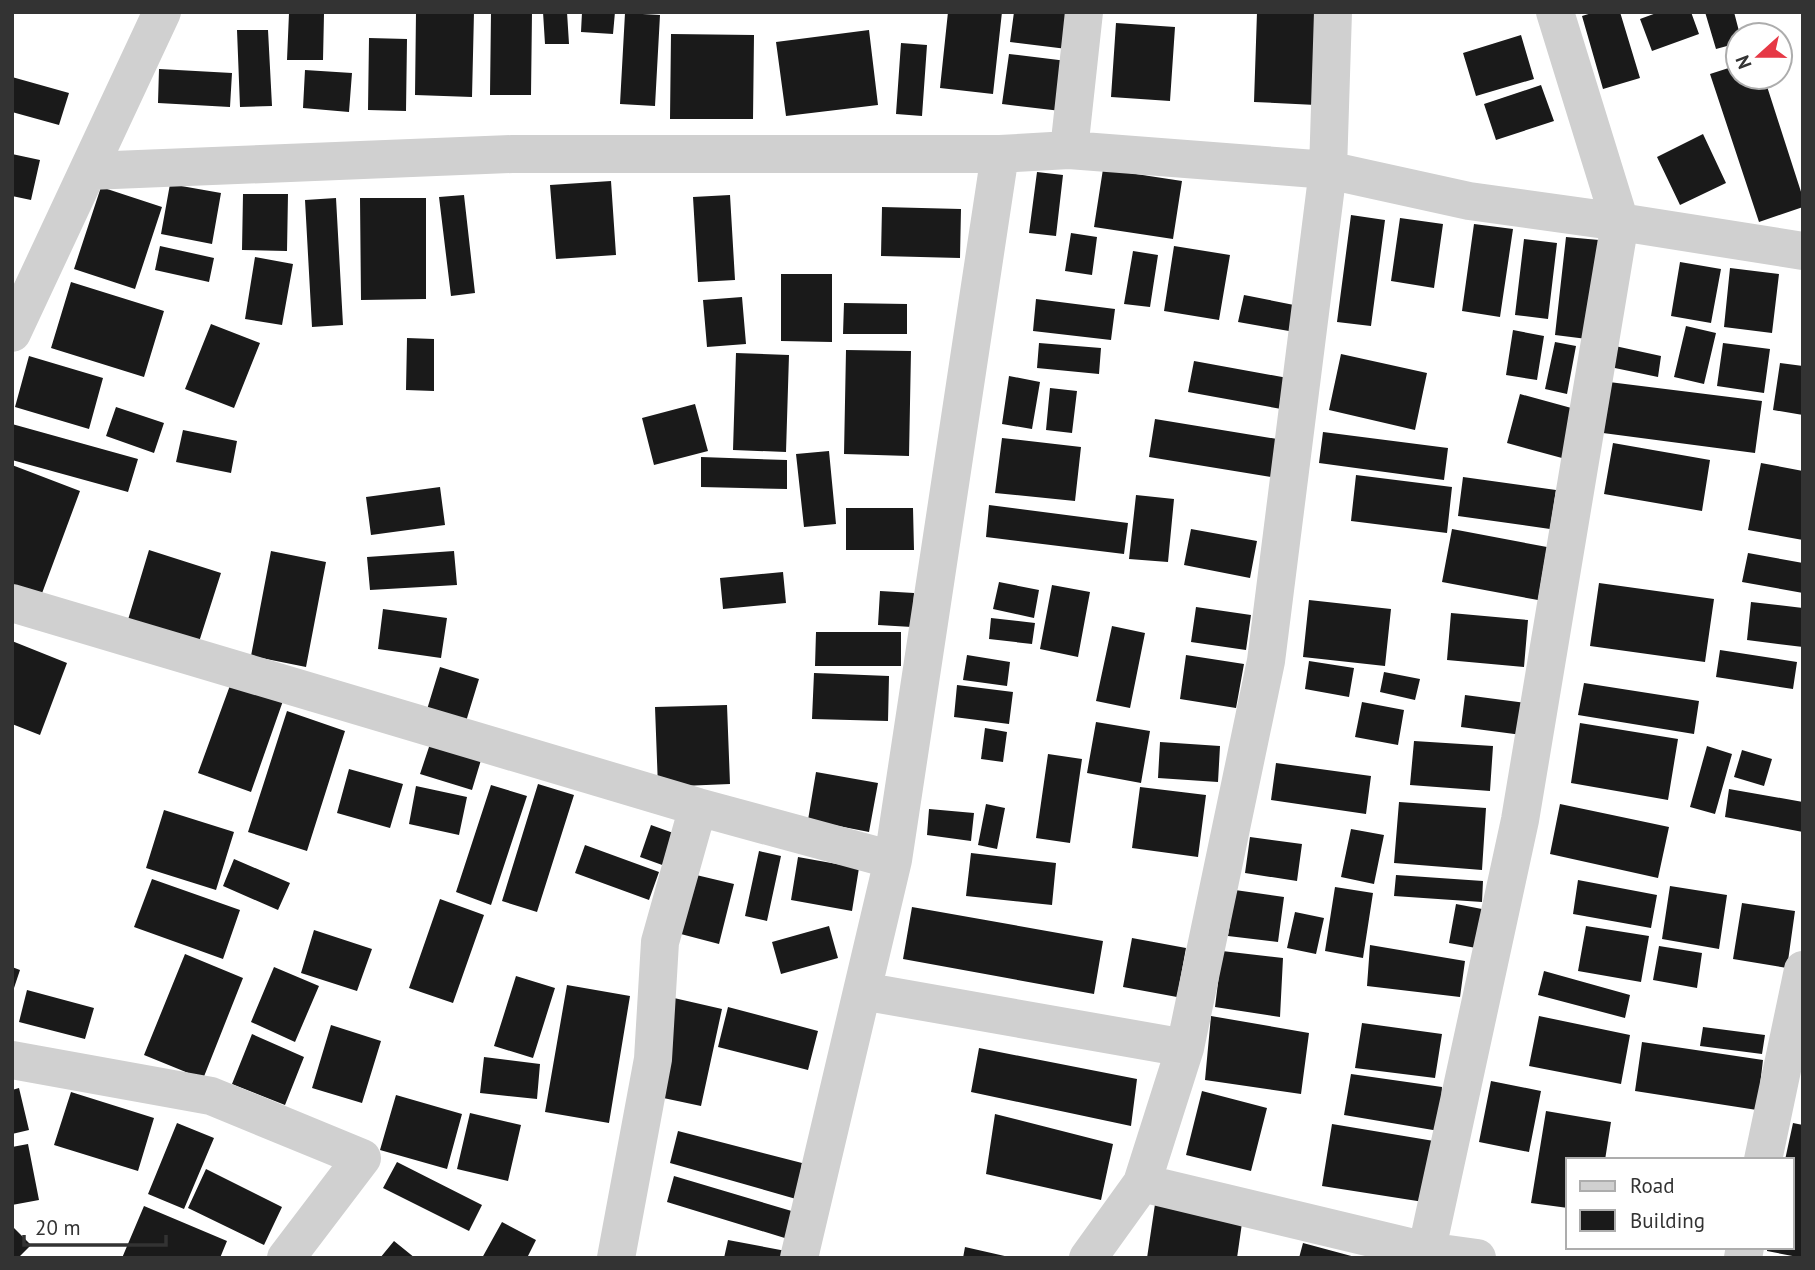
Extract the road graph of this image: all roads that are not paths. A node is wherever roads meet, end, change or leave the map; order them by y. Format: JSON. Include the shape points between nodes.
{"nodes":[{"id":1,"x":162,"y":12,"type":"edge"},
{"id":2,"x":1084,"y":12,"type":"edge"},
{"id":3,"x":1333,"y":12,"type":"edge"},
{"id":4,"x":1555,"y":12,"type":"edge"},
{"id":5,"x":1069,"y":150,"type":"junction"},
{"id":6,"x":1000,"y":154,"type":"junction"},
{"id":7,"x":1328,"y":170,"type":"junction"},
{"id":8,"x":89,"y":171,"type":"junction"},
{"id":9,"x":1620,"y":222,"type":"junction"},
{"id":10,"x":1803,"y":251,"type":"edge"},
{"id":11,"x":12,"y":333,"type":"edge"},
{"id":12,"x":12,"y":603,"type":"edge"},
{"id":13,"x":698,"y":807,"type":"junction"},
{"id":14,"x":893,"y":860,"type":"junction"},
{"id":15,"x":1803,"y":970,"type":"edge"},
{"id":16,"x":862,"y":991,"type":"junction"},
{"id":17,"x":1185,"y":1048,"type":"junction"},
{"id":18,"x":12,"y":1060,"type":"edge"},
{"id":19,"x":1763,"y":1158,"type":"edge"},
{"id":20,"x":1142,"y":1183,"type":"junction"},
{"id":21,"x":1425,"y":1254,"type":"edge"},
{"id":22,"x":286,"y":1258,"type":"edge"},
{"id":23,"x":617,"y":1258,"type":"edge"},
{"id":24,"x":799,"y":1258,"type":"edge"},
{"id":25,"x":1087,"y":1258,"type":"edge"},
{"id":26,"x":1477,"y":1258,"type":"edge"}],
"edges":[{"from":1,"to":8,"type":"street"},
{"from":2,"to":5,"type":"street"},
{"from":3,"to":7,"type":"street"},
{"from":4,"to":9,"type":"street"},
{"from":5,"to":6,"type":"street"},
{"from":5,"to":7,"type":"street"},
{"from":6,"to":8,"type":"street","via":[[512,154]]},
{"from":6,"to":14,"type":"street"},
{"from":7,"to":9,"type":"street","via":[[1469,201]]},
{"from":7,"to":17,"type":"street","via":[[1266,661]]},
{"from":8,"to":11,"type":"street"},
{"from":9,"to":10,"type":"street"},
{"from":9,"to":21,"type":"street","via":[[1520,820]]},
{"from":12,"to":13,"type":"street"},
{"from":13,"to":14,"type":"street"},
{"from":13,"to":23,"type":"street","via":[[660,942],[653,1059]]},
{"from":14,"to":16,"type":"street"},
{"from":15,"to":19,"type":"street"},
{"from":16,"to":17,"type":"street"},
{"from":16,"to":24,"type":"street"},
{"from":17,"to":20,"type":"street"},
{"from":18,"to":22,"type":"street","via":[[211,1096],[362,1158]]},
{"from":20,"to":21,"type":"street"},
{"from":20,"to":25,"type":"street"},
{"from":21,"to":26,"type":"street"}]}
